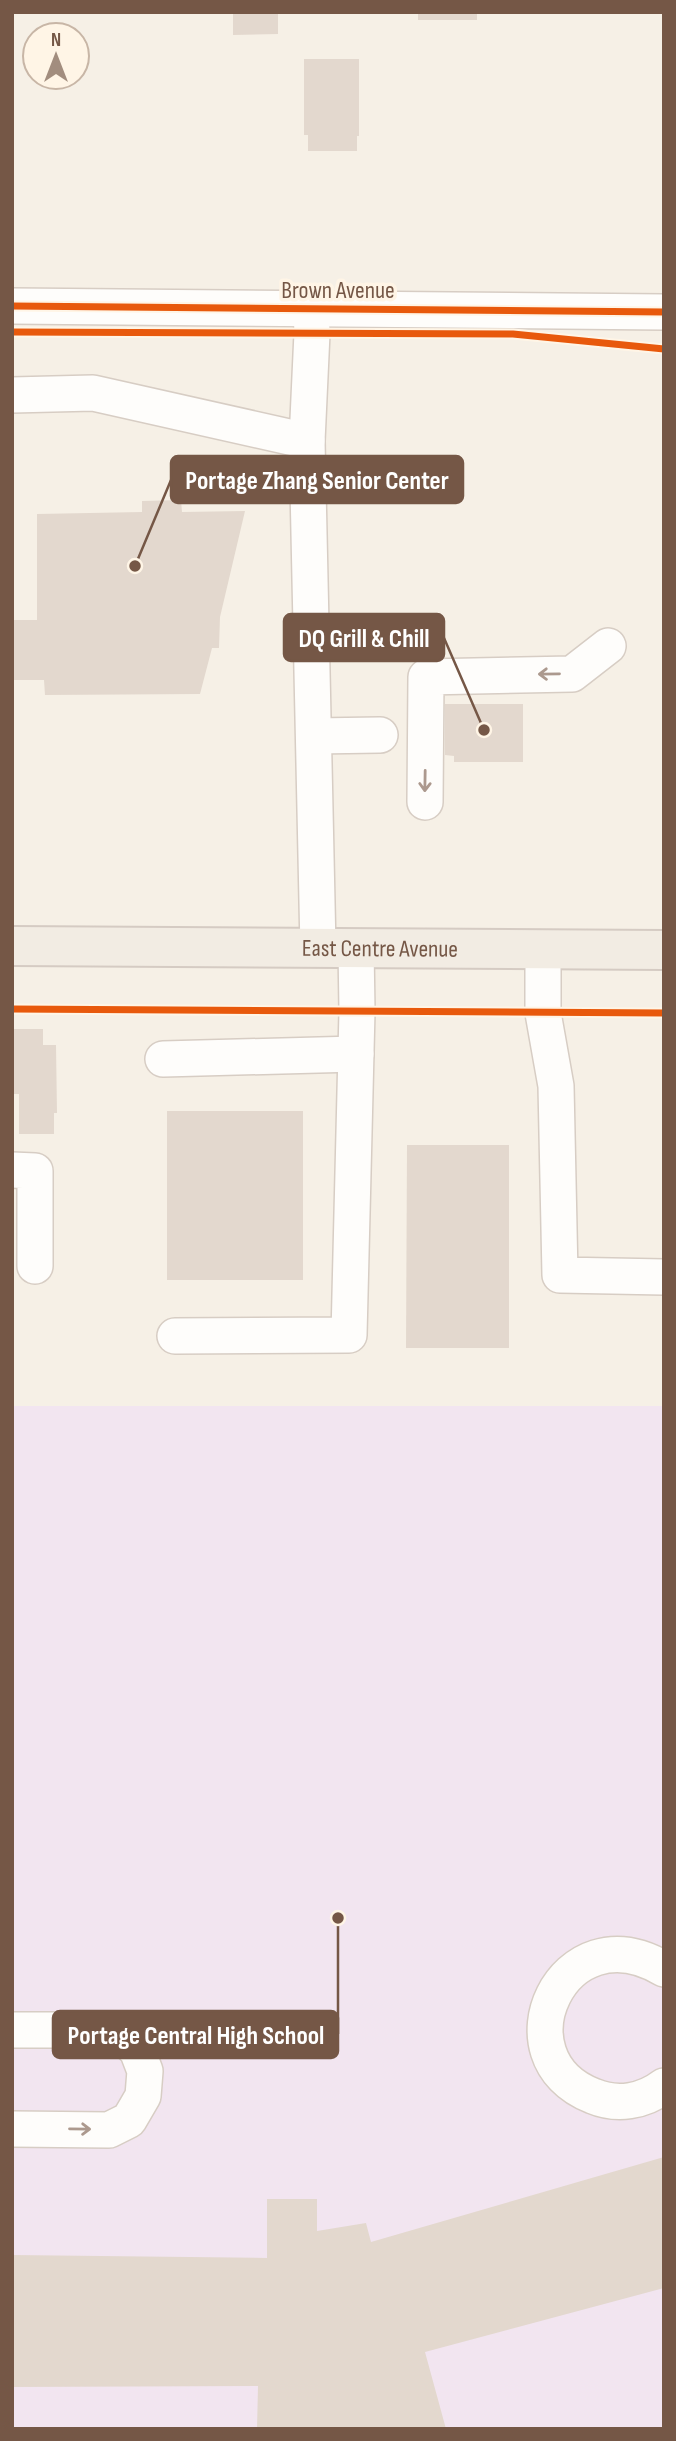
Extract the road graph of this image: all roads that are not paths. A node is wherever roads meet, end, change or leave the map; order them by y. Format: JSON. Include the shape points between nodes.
{"nodes":[{"id":1,"x":12,"y":306,"type":"edge"},
{"id":2,"x":311,"y":309,"type":"junction"},
{"id":3,"x":664,"y":312,"type":"edge"},
{"id":4,"x":12,"y":395,"type":"edge"},
{"id":5,"x":307,"y":441,"type":"junction"},
{"id":6,"x":608,"y":646,"type":"dead end"},
{"id":7,"x":380,"y":735,"type":"dead end"},
{"id":8,"x":314,"y":736,"type":"junction"},
{"id":9,"x":425,"y":802,"type":"dead end"},
{"id":10,"x":12,"y":946,"type":"edge"},
{"id":11,"x":318,"y":948,"type":"junction"},
{"id":12,"x":356,"y":948,"type":"junction"},
{"id":13,"x":543,"y":949,"type":"junction"},
{"id":14,"x":664,"y":950,"type":"edge"},
{"id":15,"x":356,"y":1054,"type":"junction"},
{"id":16,"x":163,"y":1059,"type":"dead end"},
{"id":17,"x":12,"y":1170,"type":"edge"},
{"id":18,"x":35,"y":1266,"type":"dead end"},
{"id":19,"x":664,"y":1277,"type":"edge"},
{"id":20,"x":175,"y":1336,"type":"dead end"},
{"id":21,"x":664,"y":1969,"type":"edge"},
{"id":22,"x":12,"y":2030,"type":"edge"},
{"id":23,"x":664,"y":2087,"type":"edge"},
{"id":24,"x":12,"y":2129,"type":"edge"}],
"edges":[{"from":1,"to":2,"type":"street","name":"Brown Avenue"},
{"from":2,"to":3,"type":"street","name":"Brown Avenue"},
{"from":2,"to":5,"type":"street"},
{"from":4,"to":5,"type":"street","via":[[93,393]]},
{"from":5,"to":8,"type":"street"},
{"from":6,"to":9,"type":"street","one_way":true,"via":[[572,674],[426,677]]},
{"from":7,"to":8,"type":"street"},
{"from":8,"to":11,"type":"street"},
{"from":10,"to":11,"type":"main road","name":"East Centre Avenue"},
{"from":11,"to":12,"type":"main road","name":"East Centre Avenue"},
{"from":12,"to":13,"type":"main road","name":"East Centre Avenue"},
{"from":12,"to":15,"type":"street"},
{"from":13,"to":14,"type":"main road","name":"East Centre Avenue"},
{"from":13,"to":19,"type":"street","via":[[543,1013],[556,1086],[559,1275]]},
{"from":15,"to":16,"type":"street"},
{"from":15,"to":20,"type":"street","via":[[349,1335]]},
{"from":17,"to":18,"type":"street","via":[[35,1171]]},
{"from":21,"to":23,"type":"street","via":[[622,1954],[598,1957],[576,1968],[558,1985],[547,2007],[545,2032],[550,2055],[562,2076],[581,2092],[604,2101],[629,2102]]},
{"from":24,"to":22,"type":"street","one_way":true,"via":[[110,2130],[129,2120],[143,2096],[145,2071],[137,2050],[121,2036],[103,2030]]}]}
